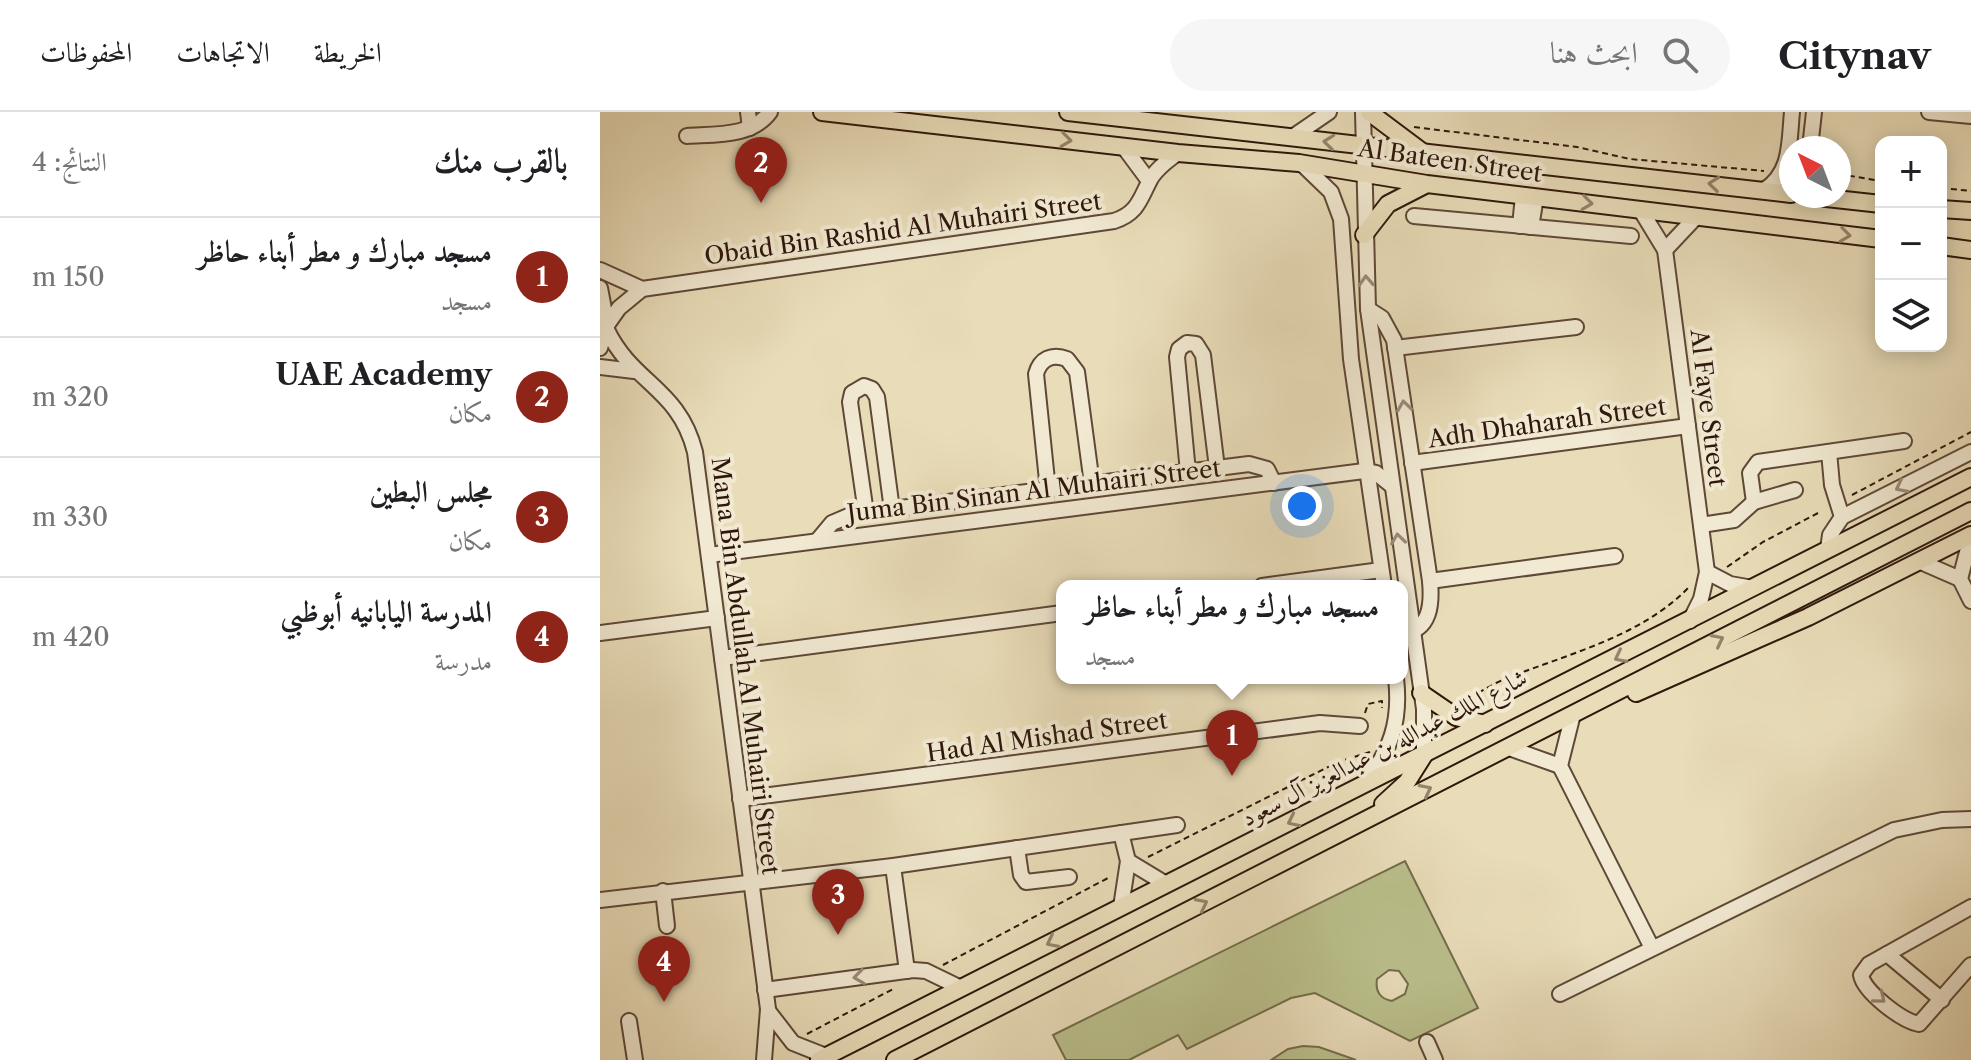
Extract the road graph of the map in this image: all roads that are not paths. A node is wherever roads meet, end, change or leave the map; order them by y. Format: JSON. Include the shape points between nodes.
{"nodes":[{"id":1,"x":748,"y":112,"type":"edge"},
{"id":2,"x":770,"y":112,"type":"edge"},
{"id":3,"x":822,"y":112,"type":"edge"},
{"id":4,"x":1068,"y":112,"type":"edge"},
{"id":5,"x":1329,"y":112,"type":"edge"},
{"id":6,"x":1363,"y":112,"type":"edge"},
{"id":7,"x":1369,"y":112,"type":"edge"},
{"id":8,"x":1792,"y":112,"type":"edge"},
{"id":9,"x":1814,"y":112,"type":"edge"},
{"id":10,"x":1929,"y":112,"type":"edge"},
{"id":11,"x":1971,"y":116,"type":"edge"},
{"id":12,"x":750,"y":128,"type":"junction"},
{"id":13,"x":687,"y":136,"type":"dead end"},
{"id":14,"x":1811,"y":136,"type":"edge"},
{"id":15,"x":1291,"y":138,"type":"junction"},
{"id":16,"x":1363,"y":145,"type":"junction"},
{"id":17,"x":1123,"y":146,"type":"junction"},
{"id":18,"x":1422,"y":151,"type":"junction"},
{"id":19,"x":1178,"y":153,"type":"junction"},
{"id":20,"x":1299,"y":163,"type":"junction"},
{"id":21,"x":1363,"y":173,"type":"junction"},
{"id":22,"x":1149,"y":181,"type":"junction"},
{"id":23,"x":1427,"y":184,"type":"junction"},
{"id":24,"x":1764,"y":190,"type":"junction"},
{"id":25,"x":1779,"y":192,"type":"edge"},
{"id":26,"x":1530,"y":196,"type":"junction"},
{"id":27,"x":1851,"y":200,"type":"edge"},
{"id":28,"x":1875,"y":203,"type":"edge"},
{"id":29,"x":1640,"y":209,"type":"junction"},
{"id":30,"x":1947,"y":209,"type":"edge"},
{"id":31,"x":1971,"y":211,"type":"edge"},
{"id":32,"x":1414,"y":216,"type":"dead end"},
{"id":33,"x":1696,"y":217,"type":"junction"},
{"id":34,"x":1526,"y":227,"type":"junction"},
{"id":35,"x":1341,"y":235,"type":"junction"},
{"id":36,"x":1364,"y":236,"type":"junction"},
{"id":37,"x":1631,"y":236,"type":"dead end"},
{"id":38,"x":1875,"y":238,"type":"edge"},
{"id":39,"x":1947,"y":247,"type":"edge"},
{"id":40,"x":1665,"y":250,"type":"junction"},
{"id":41,"x":1971,"y":250,"type":"edge"},
{"id":42,"x":600,"y":270,"type":"edge"},
{"id":43,"x":600,"y":288,"type":"edge"},
{"id":44,"x":642,"y":289,"type":"junction"},
{"id":45,"x":1368,"y":309,"type":"junction"},
{"id":46,"x":1576,"y":327,"type":"dead end"},
{"id":47,"x":607,"y":328,"type":"junction"},
{"id":48,"x":600,"y":348,"type":"edge"},
{"id":49,"x":1395,"y":348,"type":"junction"},
{"id":50,"x":600,"y":367,"type":"edge"},
{"id":51,"x":634,"y":371,"type":"junction"},
{"id":52,"x":1688,"y":426,"type":"junction"},
{"id":53,"x":1904,"y":441,"type":"dead end"},
{"id":54,"x":1829,"y":452,"type":"junction"},
{"id":55,"x":1971,"y":452,"type":"edge"},
{"id":56,"x":1412,"y":463,"type":"junction"},
{"id":57,"x":1217,"y":468,"type":"junction"},
{"id":58,"x":1364,"y":471,"type":"junction"},
{"id":59,"x":1188,"y":472,"type":"junction"},
{"id":60,"x":1971,"y":477,"type":"edge"},
{"id":61,"x":1274,"y":483,"type":"junction"},
{"id":62,"x":1092,"y":484,"type":"junction"},
{"id":63,"x":1391,"y":485,"type":"junction"},
{"id":64,"x":1048,"y":490,"type":"junction"},
{"id":65,"x":1795,"y":490,"type":"dead end"},
{"id":66,"x":1754,"y":502,"type":"junction"},
{"id":67,"x":892,"y":510,"type":"junction"},
{"id":68,"x":1971,"y":511,"type":"edge"},
{"id":69,"x":866,"y":513,"type":"junction"},
{"id":70,"x":1842,"y":517,"type":"junction"},
{"id":71,"x":1701,"y":525,"type":"junction"},
{"id":72,"x":1971,"y":536,"type":"edge"},
{"id":73,"x":817,"y":541,"type":"junction"},
{"id":74,"x":1828,"y":549,"type":"junction"},
{"id":75,"x":709,"y":555,"type":"junction"},
{"id":76,"x":1615,"y":556,"type":"dead end"},
{"id":77,"x":1921,"y":562,"type":"junction"},
{"id":78,"x":1381,"y":570,"type":"junction"},
{"id":79,"x":1707,"y":572,"type":"junction"},
{"id":80,"x":1960,"y":579,"type":"junction"},
{"id":81,"x":1307,"y":580,"type":"edge"},
{"id":82,"x":1383,"y":580,"type":"edge"},
{"id":83,"x":1401,"y":580,"type":"edge"},
{"id":84,"x":1430,"y":581,"type":"junction"},
{"id":85,"x":1753,"y":588,"type":"junction"},
{"id":86,"x":1971,"y":601,"type":"edge"},
{"id":87,"x":1056,"y":614,"type":"edge"},
{"id":88,"x":717,"y":618,"type":"junction"},
{"id":89,"x":1690,"y":622,"type":"junction"},
{"id":90,"x":1408,"y":631,"type":"edge"},
{"id":91,"x":600,"y":633,"type":"edge"},
{"id":92,"x":1408,"y":636,"type":"edge"},
{"id":93,"x":722,"y":658,"type":"junction"},
{"id":94,"x":1397,"y":684,"type":"edge"},
{"id":95,"x":1421,"y":693,"type":"junction"},
{"id":96,"x":1573,"y":714,"type":"junction"},
{"id":97,"x":1485,"y":724,"type":"junction"},
{"id":98,"x":1360,"y":726,"type":"road end"},
{"id":99,"x":1509,"y":748,"type":"junction"},
{"id":100,"x":1424,"y":755,"type":"junction"},
{"id":101,"x":1560,"y":766,"type":"junction"},
{"id":102,"x":1363,"y":786,"type":"junction"},
{"id":103,"x":740,"y":799,"type":"junction"},
{"id":104,"x":1971,"y":819,"type":"edge"},
{"id":105,"x":1177,"y":825,"type":"dead end"},
{"id":106,"x":1357,"y":825,"type":"junction"},
{"id":107,"x":1121,"y":833,"type":"junction"},
{"id":108,"x":1017,"y":848,"type":"junction"},
{"id":109,"x":1128,"y":861,"type":"junction"},
{"id":110,"x":893,"y":866,"type":"junction"},
{"id":111,"x":1069,"y":877,"type":"dead end"},
{"id":112,"x":751,"y":881,"type":"junction"},
{"id":113,"x":1166,"y":884,"type":"junction"},
{"id":114,"x":663,"y":891,"type":"junction"},
{"id":115,"x":600,"y":900,"type":"edge"},
{"id":116,"x":1121,"y":907,"type":"junction"},
{"id":117,"x":1971,"y":907,"type":"edge"},
{"id":118,"x":667,"y":926,"type":"dead end"},
{"id":119,"x":1652,"y":948,"type":"junction"},
{"id":120,"x":1887,"y":954,"type":"junction"},
{"id":121,"x":1971,"y":965,"type":"edge"},
{"id":122,"x":907,"y":971,"type":"junction"},
{"id":123,"x":961,"y":988,"type":"junction"},
{"id":124,"x":765,"y":990,"type":"junction"},
{"id":125,"x":1560,"y":994,"type":"dead end"},
{"id":126,"x":1942,"y":1000,"type":"junction"},
{"id":127,"x":768,"y":1009,"type":"junction"},
{"id":128,"x":629,"y":1021,"type":"dead end"},
{"id":129,"x":1427,"y":1042,"type":"dead end"},
{"id":130,"x":822,"y":1058,"type":"edge"},
{"id":131,"x":635,"y":1060,"type":"edge"},
{"id":132,"x":764,"y":1060,"type":"edge"},
{"id":133,"x":895,"y":1060,"type":"edge"},
{"id":134,"x":1435,"y":1060,"type":"edge"}],
"edges":[{"from":1,"to":12,"type":"street"},
{"from":2,"to":12,"type":"street"},
{"from":3,"to":17,"type":"main road","name":"Al Bateen Street","one_way":true},
{"from":4,"to":15,"type":"main road","name":"Al Bateen Street"},
{"from":5,"to":15,"type":"street"},
{"from":6,"to":16,"type":"street"},
{"from":7,"to":18,"type":"main road"},
{"from":8,"to":24,"type":"street","via":[[1786,164]]},
{"from":9,"to":14,"type":"street"},
{"from":10,"to":11,"type":"street"},
{"from":12,"to":13,"type":"street"},
{"from":16,"to":15,"type":"main road","name":"Al Bateen Street","one_way":true},
{"from":16,"to":18,"type":"main road","name":"Al Bateen Street"},
{"from":16,"to":21,"type":"street"},
{"from":17,"to":19,"type":"main road","name":"Al Bateen Street"},
{"from":17,"to":22,"type":"street"},
{"from":24,"to":18,"type":"main road","name":"Al Bateen Street","one_way":true},
{"from":19,"to":20,"type":"main road","name":"Al Bateen Street"},
{"from":19,"to":22,"type":"street","name":"Obaid Bin Rashid Al Muhairi Street"},
{"from":20,"to":21,"type":"main road","name":"Al Bateen Street"},
{"from":20,"to":35,"type":"street","via":[[1331,192],[1339,208]]},
{"from":21,"to":23,"type":"main road","name":"Al Bateen Street"},
{"from":21,"to":36,"type":"street"},
{"from":22,"to":44,"type":"street","name":"Obaid Bin Rashid Al Muhairi Street","via":[[1141,204],[1114,221]]},
{"from":23,"to":26,"type":"main road","name":"Al Bateen Street"},
{"from":23,"to":36,"type":"main road","via":[[1388,204]]},
{"from":24,"to":25,"type":"main road","name":"Al Bateen Street"},
{"from":26,"to":29,"type":"main road","name":"Al Bateen Street","one_way":true},
{"from":26,"to":34,"type":"street"},
{"from":27,"to":28,"type":"main road"},
{"from":29,"to":33,"type":"main road","name":"Al Bateen Street"},
{"from":29,"to":40,"type":"street","name":"Al Faye Street"},
{"from":30,"to":31,"type":"main road"},
{"from":32,"to":34,"type":"street"},
{"from":33,"to":38,"type":"main road","name":"Al Bateen Street","one_way":true},
{"from":33,"to":40,"type":"street"},
{"from":34,"to":37,"type":"street"},
{"from":35,"to":36,"type":"street"},
{"from":35,"to":58,"type":"street"},
{"from":45,"to":36,"type":"street","one_way":true},
{"from":39,"to":41,"type":"main road"},
{"from":40,"to":52,"type":"street","name":"Al Faye Street"},
{"from":42,"to":44,"type":"street"},
{"from":43,"to":47,"type":"street"},
{"from":44,"to":47,"type":"street","via":[[619,308]]},
{"from":45,"to":49,"type":"street","via":[[1387,325]]},
{"from":45,"to":63,"type":"street"},
{"from":46,"to":49,"type":"street"},
{"from":47,"to":48,"type":"street"},
{"from":47,"to":51,"type":"street","name":"Mana Bin Abdullah Al Muhairi Street"},
{"from":56,"to":49,"type":"street","one_way":true},
{"from":50,"to":51,"type":"street","name":"Mana Bin Abdullah Al Muhairi Street"},
{"from":51,"to":75,"type":"street","name":"Mana Bin Abdullah Al Muhairi Street","via":[[665,393],[687,426]]},
{"from":52,"to":56,"type":"street","name":"Adh Dhaharah Street"},
{"from":52,"to":71,"type":"street","name":"Al Faye Street"},
{"from":53,"to":54,"type":"street"},
{"from":54,"to":66,"type":"street","via":[[1758,462],[1750,473]]},
{"from":54,"to":70,"type":"street"},
{"from":55,"to":70,"type":"street","one_way":true},
{"from":56,"to":84,"type":"street"},
{"from":57,"to":59,"type":"street"},
{"from":57,"to":59,"type":"street","name":"Juma Bin Sinan Al Muhairi Street","via":[[1203,355],[1196,344],[1187,343],[1177,357]]},
{"from":57,"to":61,"type":"street","via":[[1261,464]]},
{"from":58,"to":61,"type":"street","name":"Juma Bin Sinan Al Muhairi Street"},
{"from":58,"to":63,"type":"street"},
{"from":58,"to":78,"type":"street"},
{"from":59,"to":62,"type":"street"},
{"from":60,"to":74,"type":"main road","name":"شارع الملك عبدالله بن عبدالعزيز آل سعود"},
{"from":61,"to":73,"type":"street","name":"Juma Bin Sinan Al Muhairi Street"},
{"from":62,"to":64,"type":"street"},
{"from":62,"to":64,"type":"street","name":"Juma Bin Sinan Al Muhairi Street","via":[[1077,372],[1067,359],[1056,356],[1040,364],[1036,374]]},
{"from":83,"to":63,"type":"street","one_way":true},
{"from":64,"to":67,"type":"street"},
{"from":65,"to":66,"type":"street"},
{"from":66,"to":71,"type":"street","via":[[1734,520]]},
{"from":67,"to":69,"type":"street"},
{"from":67,"to":69,"type":"street","name":"Juma Bin Sinan Al Muhairi Street","via":[[877,397],[864,386],[852,393],[850,402]]},
{"from":96,"to":68,"type":"main road","one_way":true},
{"from":69,"to":73,"type":"street","via":[[838,519]]},
{"from":70,"to":74,"type":"street"},
{"from":71,"to":79,"type":"street","name":"Al Faye Street"},
{"from":72,"to":77,"type":"main road"},
{"from":72,"to":80,"type":"street"},
{"from":73,"to":75,"type":"street","name":"Juma Bin Sinan Al Muhairi Street"},
{"from":74,"to":85,"type":"main road","name":"شارع الملك عبدالله بن عبدالعزيز آل سعود"},
{"from":75,"to":88,"type":"street","name":"Mana Bin Abdullah Al Muhairi Street"},
{"from":76,"to":84,"type":"street"},
{"from":77,"to":80,"type":"street"},
{"from":77,"to":96,"type":"main road","via":[[1754,642]]},
{"from":78,"to":81,"type":"street"},
{"from":78,"to":82,"type":"street"},
{"from":79,"to":85,"type":"street"},
{"from":79,"to":89,"type":"street","name":"Al Faye Street"},
{"from":80,"to":86,"type":"street"},
{"from":84,"to":90,"type":"street","via":[[1430,610],[1423,623]]},
{"from":85,"to":89,"type":"main road","name":"شارع الملك عبدالله بن عبدالعزيز آل سعود"},
{"from":87,"to":93,"type":"street"},
{"from":88,"to":91,"type":"street"},
{"from":88,"to":93,"type":"street","name":"Mana Bin Abdullah Al Muhairi Street"},
{"from":89,"to":97,"type":"main road","name":"شارع الملك عبدالله بن عبدالعزيز آل سعود","one_way":true},
{"from":92,"to":95,"type":"street"},
{"from":93,"to":103,"type":"street","name":"Mana Bin Abdullah Al Muhairi Street"},
{"from":94,"to":102,"type":"street","via":[[1394,735]]},
{"from":95,"to":97,"type":"main road","via":[[1456,717]]},
{"from":95,"to":100,"type":"street"},
{"from":96,"to":99,"type":"main road"},
{"from":96,"to":101,"type":"street"},
{"from":97,"to":100,"type":"main road","name":"شارع الملك عبدالله بن عبدالعزيز آل سعود"},
{"from":98,"to":103,"type":"street","name":"Had Al Mishad Street","via":[[1320,723]]},
{"from":99,"to":101,"type":"street"},
{"from":106,"to":99,"type":"main road","one_way":true},
{"from":100,"to":102,"type":"main road","name":"شارع الملك عبدالله بن عبدالعزيز آل سعود"},
{"from":100,"to":106,"type":"main road","via":[[1407,782]]},
{"from":101,"to":119,"type":"street"},
{"from":102,"to":113,"type":"main road","name":"شارع الملك عبدالله بن عبدالعزيز آل سعود","one_way":true},
{"from":103,"to":112,"type":"street","name":"Mana Bin Abdullah Al Muhairi Street"},
{"from":104,"to":119,"type":"street","via":[[1894,830]]},
{"from":105,"to":107,"type":"street"},
{"from":133,"to":106,"type":"main road","one_way":true},
{"from":107,"to":108,"type":"street"},
{"from":107,"to":109,"type":"street"},
{"from":108,"to":110,"type":"street"},
{"from":108,"to":111,"type":"street","via":[[1026,882]]},
{"from":109,"to":113,"type":"street"},
{"from":109,"to":116,"type":"street"},
{"from":110,"to":112,"type":"street"},
{"from":110,"to":122,"type":"street"},
{"from":112,"to":114,"type":"street"},
{"from":112,"to":124,"type":"street","name":"Mana Bin Abdullah Al Muhairi Street"},
{"from":113,"to":116,"type":"main road","name":"شارع الملك عبدالله بن عبدالعزيز آل سعود"},
{"from":114,"to":115,"type":"street"},
{"from":114,"to":118,"type":"street"},
{"from":116,"to":123,"type":"main road","name":"شارع الملك عبدالله بن عبدالعزيز آل سعود","one_way":true},
{"from":117,"to":120,"type":"street"},
{"from":119,"to":125,"type":"street"},
{"from":120,"to":126,"type":"street"},
{"from":120,"to":126,"type":"street","one_way":true,"via":[[1864,968],[1861,975],[1867,988],[1914,1024],[1923,1022]]},
{"from":121,"to":126,"type":"street"},
{"from":122,"to":123,"type":"street","via":[[926,971]]},
{"from":122,"to":124,"type":"street","one_way":true},
{"from":123,"to":130,"type":"main road","name":"شارع الملك عبدالله بن عبدالعزيز آل سعود"},
{"from":124,"to":127,"type":"street","name":"Mana Bin Abdullah Al Muhairi Street"},
{"from":127,"to":130,"type":"street","name":"Mana Bin Abdullah Al Muhairi Street","via":[[793,1043]]},
{"from":127,"to":132,"type":"street","name":"Mana Bin Abdullah Al Muhairi Street"},
{"from":128,"to":131,"type":"street"},
{"from":129,"to":134,"type":"street"}]}
